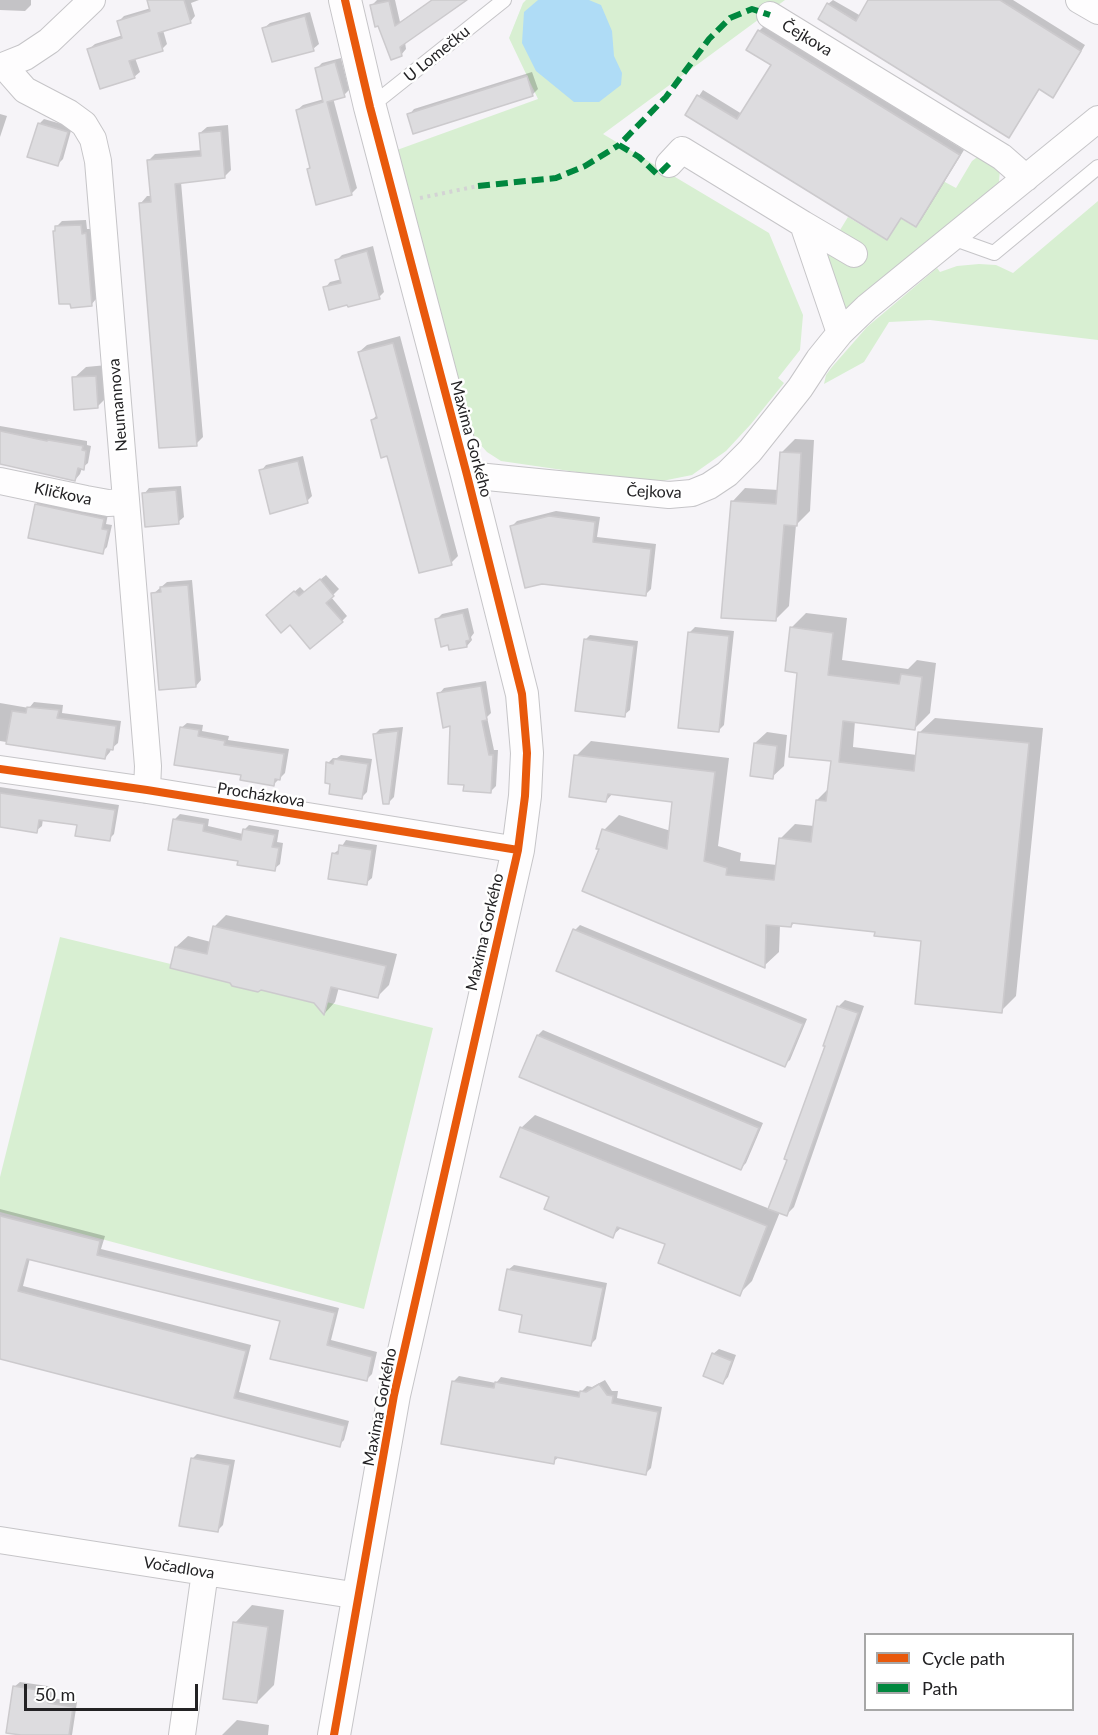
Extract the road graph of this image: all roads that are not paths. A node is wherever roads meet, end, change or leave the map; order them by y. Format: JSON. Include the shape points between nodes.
{"nodes":[{"id":1,"x":92,"y":0,"type":"edge"},
{"id":2,"x":345,"y":0,"type":"edge"},
{"id":3,"x":504,"y":0,"type":"edge"},
{"id":4,"x":1079,"y":0,"type":"edge"},
{"id":5,"x":1098,"y":11,"type":"edge"},
{"id":6,"x":770,"y":15,"type":"dead end"},
{"id":7,"x":2,"y":66,"type":"edge"},
{"id":8,"x":370,"y":107,"type":"junction"},
{"id":9,"x":1098,"y":119,"type":"edge"},
{"id":10,"x":669,"y":165,"type":"dead end"},
{"id":11,"x":1098,"y":166,"type":"edge"},
{"id":12,"x":1026,"y":178,"type":"junction"},
{"id":13,"x":803,"y":224,"type":"junction"},
{"id":14,"x":952,"y":238,"type":"junction"},
{"id":15,"x":854,"y":254,"type":"dead end"},
{"id":16,"x":840,"y":333,"type":"junction"},
{"id":17,"x":467,"y":475,"type":"junction"},
{"id":18,"x":0,"y":481,"type":"edge"},
{"id":19,"x":126,"y":502,"type":"junction"},
{"id":20,"x":0,"y":769,"type":"edge"},
{"id":21,"x":147,"y":790,"type":"junction"},
{"id":22,"x":518,"y":850,"type":"junction"},
{"id":23,"x":0,"y":1539,"type":"edge"},
{"id":24,"x":205,"y":1572,"type":"junction"},
{"id":25,"x":359,"y":1596,"type":"junction"},
{"id":26,"x":182,"y":1735,"type":"edge"},
{"id":27,"x":334,"y":1735,"type":"edge"}],
"edges":[{"from":1,"to":7,"type":"street","via":[[49,41],[26,57]]},
{"from":2,"to":8,"type":"street","name":"Maxima Gorkého"},
{"from":3,"to":8,"type":"lane","name":"U Lomečku"},
{"from":4,"to":5,"type":"street"},
{"from":6,"to":12,"type":"street","name":"Čejkova","via":[[1002,157]]},
{"from":7,"to":19,"type":"street","name":"Neumannova","via":[[25,90],[84,124],[93,139]]},
{"from":8,"to":17,"type":"street","name":"Maxima Gorkého"},
{"from":9,"to":12,"type":"street","name":"Čejkova"},
{"from":10,"to":13,"type":"street","via":[[682,150]]},
{"from":11,"to":14,"type":"lane","via":[[994,253]]},
{"from":12,"to":14,"type":"street","name":"Čejkova"},
{"from":13,"to":15,"type":"street"},
{"from":13,"to":16,"type":"street"},
{"from":14,"to":16,"type":"street","name":"Čejkova"},
{"from":16,"to":17,"type":"street","name":"Čejkova","via":[[750,451],[727,474],[692,493],[669,495]]},
{"from":17,"to":22,"type":"street","name":"Maxima Gorkého","via":[[522,694],[527,753]]},
{"from":18,"to":19,"type":"street","name":"Kličkova","via":[[86,499]]},
{"from":19,"to":21,"type":"street","name":"Neumannova"},
{"from":20,"to":21,"type":"street","name":"Procházkova"},
{"from":21,"to":22,"type":"street","name":"Procházkova"},
{"from":22,"to":25,"type":"street","name":"Maxima Gorkého","via":[[394,1395]]},
{"from":23,"to":24,"type":"street","name":"Vočadlova"},
{"from":24,"to":25,"type":"street","name":"Vočadlova"},
{"from":24,"to":26,"type":"street"},
{"from":25,"to":27,"type":"street","name":"Maxima Gorkého"}]}
